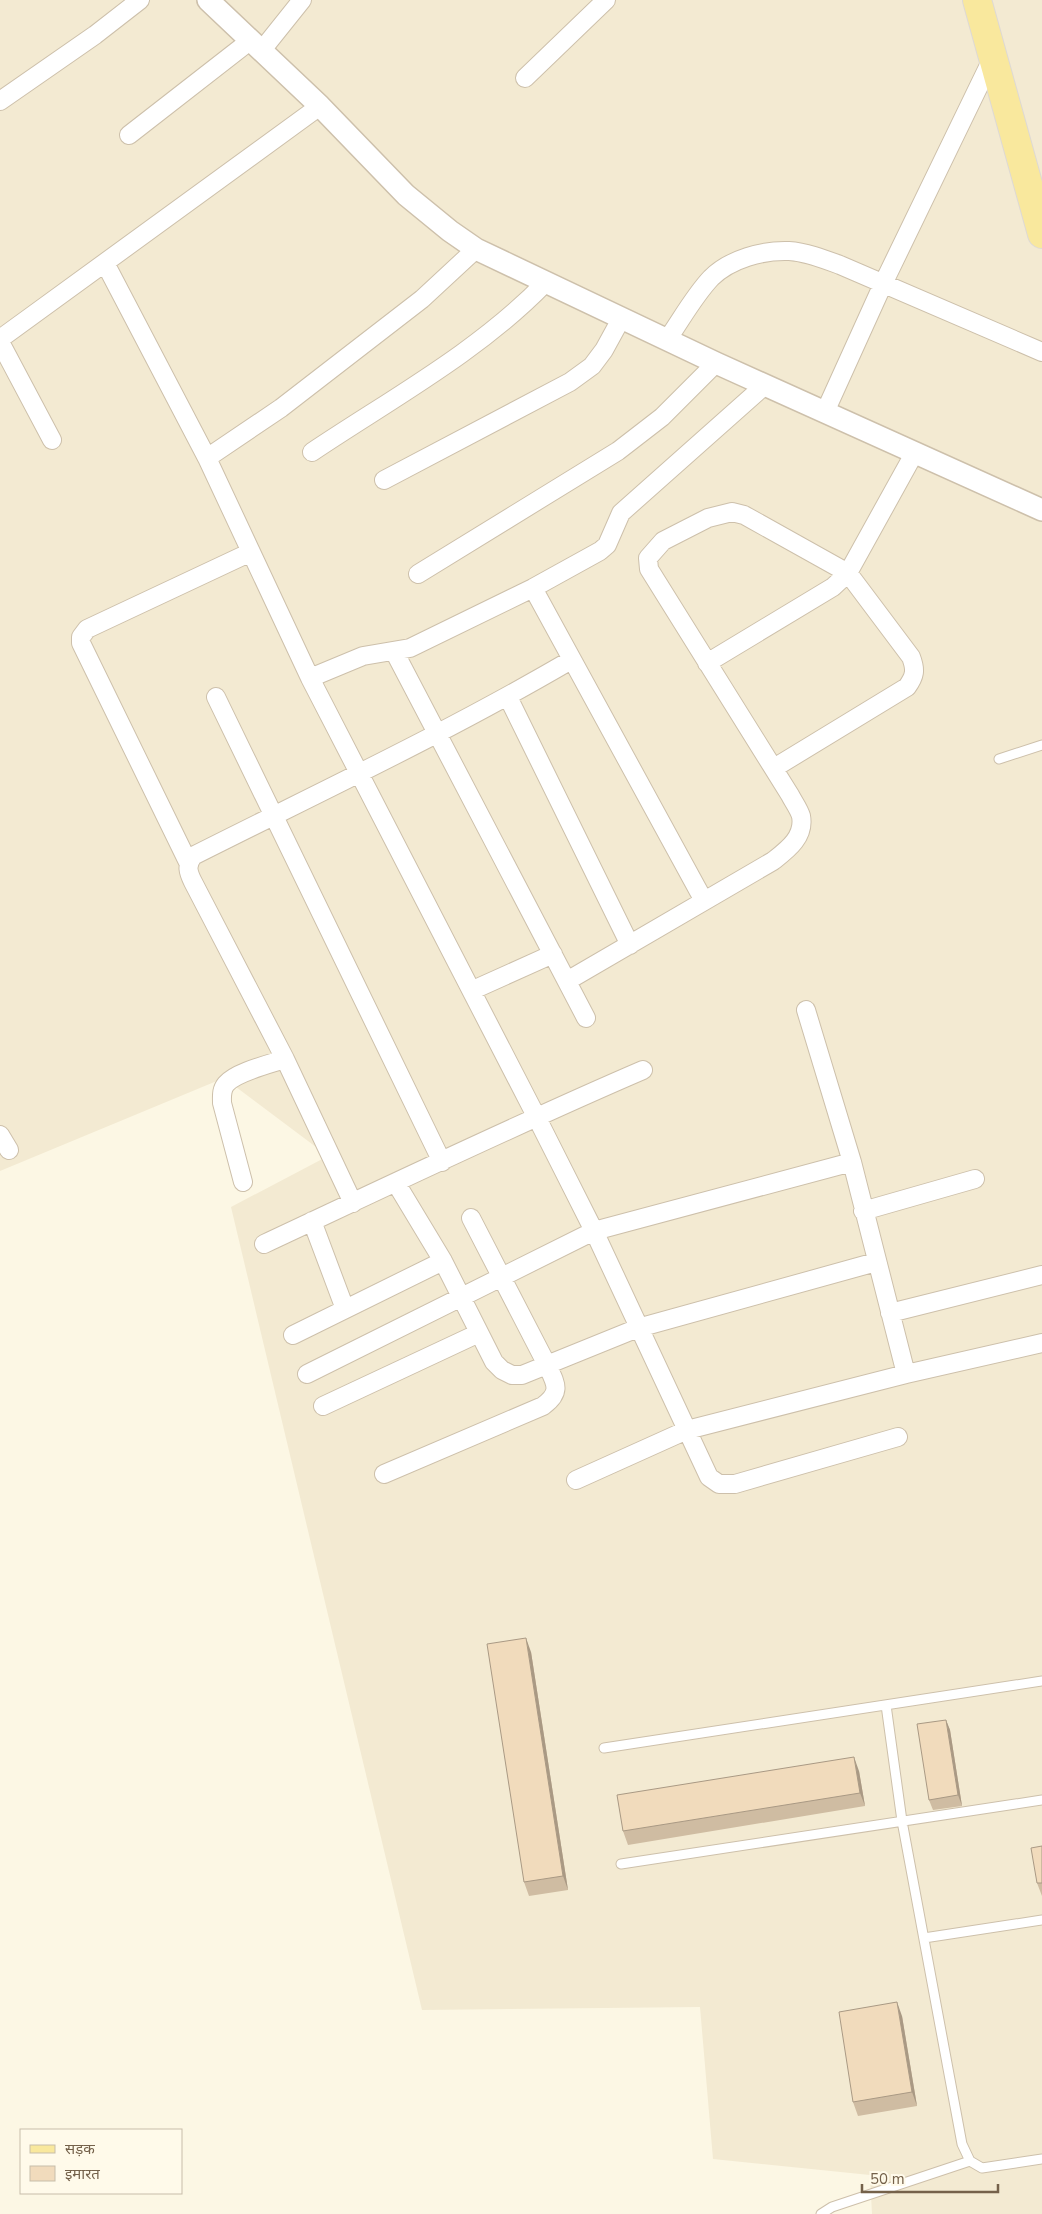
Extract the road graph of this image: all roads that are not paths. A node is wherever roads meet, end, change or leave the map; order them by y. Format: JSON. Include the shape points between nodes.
{"nodes":[{"id":1,"x":140,"y":0,"type":"edge"},
{"id":2,"x":208,"y":0,"type":"edge"},
{"id":3,"x":302,"y":0,"type":"edge"},
{"id":4,"x":606,"y":0,"type":"edge"},
{"id":5,"x":977,"y":0,"type":"edge"},
{"id":6,"x":257,"y":45,"type":"junction"},
{"id":7,"x":993,"y":57,"type":"junction"},
{"id":8,"x":524,"y":78,"type":"dead end"},
{"id":9,"x":0,"y":101,"type":"edge"},
{"id":10,"x":320,"y":106,"type":"junction"},
{"id":11,"x":129,"y":135,"type":"dead end"},
{"id":12,"x":1042,"y":234,"type":"edge"},
{"id":13,"x":476,"y":249,"type":"junction"},
{"id":14,"x":105,"y":263,"type":"junction"},
{"id":15,"x":545,"y":283,"type":"junction"},
{"id":16,"x":884,"y":284,"type":"junction"},
{"id":17,"x":621,"y":319,"type":"junction"},
{"id":18,"x":666,"y":340,"type":"junction"},
{"id":19,"x":0,"y":341,"type":"edge"},
{"id":20,"x":1042,"y":352,"type":"edge"},
{"id":21,"x":716,"y":363,"type":"junction"},
{"id":22,"x":764,"y":385,"type":"junction"},
{"id":23,"x":825,"y":412,"type":"junction"},
{"id":24,"x":52,"y":440,"type":"dead end"},
{"id":25,"x":312,"y":452,"type":"dead end"},
{"id":26,"x":915,"y":452,"type":"junction"},
{"id":27,"x":207,"y":458,"type":"junction"},
{"id":28,"x":384,"y":480,"type":"dead end"},
{"id":29,"x":1042,"y":510,"type":"edge"},
{"id":30,"x":251,"y":552,"type":"junction"},
{"id":31,"x":848,"y":573,"type":"junction"},
{"id":32,"x":418,"y":574,"type":"dead end"},
{"id":33,"x":533,"y":588,"type":"junction"},
{"id":34,"x":394,"y":651,"type":"junction"},
{"id":35,"x":571,"y":660,"type":"junction"},
{"id":36,"x":708,"y":663,"type":"junction"},
{"id":37,"x":310,"y":678,"type":"junction"},
{"id":38,"x":216,"y":698,"type":"dead end"},
{"id":39,"x":508,"y":698,"type":"junction"},
{"id":40,"x":438,"y":734,"type":"junction"},
{"id":41,"x":1042,"y":745,"type":"edge"},
{"id":42,"x":999,"y":759,"type":"dead end"},
{"id":43,"x":774,"y":768,"type":"junction"},
{"id":44,"x":361,"y":773,"type":"junction"},
{"id":45,"x":274,"y":815,"type":"junction"},
{"id":46,"x":188,"y":862,"type":"junction"},
{"id":47,"x":704,"y":901,"type":"junction"},
{"id":48,"x":630,"y":945,"type":"junction"},
{"id":49,"x":554,"y":954,"type":"junction"},
{"id":50,"x":567,"y":981,"type":"junction"},
{"id":51,"x":473,"y":990,"type":"junction"},
{"id":52,"x":806,"y":1010,"type":"dead end"},
{"id":53,"x":586,"y":1018,"type":"dead end"},
{"id":54,"x":286,"y":1059,"type":"junction"},
{"id":55,"x":643,"y":1070,"type":"dead end"},
{"id":56,"x":536,"y":1116,"type":"junction"},
{"id":57,"x":442,"y":1162,"type":"junction"},
{"id":58,"x":852,"y":1162,"type":"junction"},
{"id":59,"x":975,"y":1179,"type":"dead end"},
{"id":60,"x":243,"y":1182,"type":"dead end"},
{"id":61,"x":396,"y":1183,"type":"junction"},
{"id":62,"x":353,"y":1203,"type":"junction"},
{"id":63,"x":863,"y":1211,"type":"junction"},
{"id":64,"x":471,"y":1218,"type":"dead end"},
{"id":65,"x":312,"y":1222,"type":"junction"},
{"id":66,"x":594,"y":1231,"type":"junction"},
{"id":67,"x":264,"y":1244,"type":"dead end"},
{"id":68,"x":443,"y":1261,"type":"junction"},
{"id":69,"x":876,"y":1262,"type":"junction"},
{"id":70,"x":1042,"y":1275,"type":"edge"},
{"id":71,"x":501,"y":1278,"type":"junction"},
{"id":72,"x":461,"y":1298,"type":"junction"},
{"id":73,"x":345,"y":1309,"type":"junction"},
{"id":74,"x":890,"y":1313,"type":"junction"},
{"id":75,"x":638,"y":1328,"type":"junction"},
{"id":76,"x":479,"y":1333,"type":"junction"},
{"id":77,"x":293,"y":1335,"type":"dead end"},
{"id":78,"x":1042,"y":1343,"type":"edge"},
{"id":79,"x":547,"y":1366,"type":"junction"},
{"id":80,"x":307,"y":1374,"type":"dead end"},
{"id":81,"x":906,"y":1374,"type":"junction"},
{"id":82,"x":323,"y":1406,"type":"dead end"},
{"id":83,"x":687,"y":1430,"type":"junction"},
{"id":84,"x":898,"y":1437,"type":"dead end"},
{"id":85,"x":384,"y":1474,"type":"dead end"},
{"id":86,"x":576,"y":1480,"type":"dead end"},
{"id":87,"x":1042,"y":1681,"type":"edge"},
{"id":88,"x":886,"y":1705,"type":"junction"},
{"id":89,"x":604,"y":1748,"type":"dead end"},
{"id":90,"x":1042,"y":1800,"type":"edge"},
{"id":91,"x":902,"y":1821,"type":"junction"},
{"id":92,"x":621,"y":1864,"type":"dead end"},
{"id":93,"x":1042,"y":1920,"type":"edge"},
{"id":94,"x":924,"y":1938,"type":"junction"},
{"id":95,"x":1042,"y":2159,"type":"edge"},
{"id":96,"x":970,"y":2161,"type":"junction"},
{"id":97,"x":821,"y":2214,"type":"edge"}],
"edges":[{"from":1,"to":9,"type":"street"},
{"from":2,"to":6,"type":"street"},
{"from":3,"to":6,"type":"street"},
{"from":4,"to":8,"type":"street"},
{"from":5,"to":7,"type":"main road"},
{"from":6,"to":10,"type":"street"},
{"from":6,"to":11,"type":"street"},
{"from":7,"to":12,"type":"main road"},
{"from":7,"to":16,"type":"street"},
{"from":10,"to":13,"type":"street","via":[[406,195]]},
{"from":10,"to":14,"type":"street"},
{"from":13,"to":15,"type":"street"},
{"from":13,"to":27,"type":"street","via":[[422,299],[281,408]]},
{"from":14,"to":19,"type":"street"},
{"from":14,"to":27,"type":"street"},
{"from":15,"to":17,"type":"street"},
{"from":15,"to":25,"type":"street","via":[[516,312],[476,343]]},
{"from":16,"to":18,"type":"street","via":[[815,256],[789,251],[745,258],[726,266],[711,278]]},
{"from":16,"to":20,"type":"street"},
{"from":16,"to":23,"type":"street"},
{"from":17,"to":18,"type":"street"},
{"from":17,"to":28,"type":"street","via":[[592,366],[570,382]]},
{"from":18,"to":21,"type":"street"},
{"from":19,"to":24,"type":"street"},
{"from":21,"to":22,"type":"street"},
{"from":21,"to":32,"type":"street","via":[[662,417],[618,451]]},
{"from":22,"to":23,"type":"street"},
{"from":22,"to":33,"type":"street","via":[[620,513],[608,545]]},
{"from":23,"to":26,"type":"street"},
{"from":26,"to":29,"type":"street"},
{"from":26,"to":31,"type":"street"},
{"from":27,"to":30,"type":"street"},
{"from":30,"to":37,"type":"street"},
{"from":30,"to":46,"type":"street","via":[[87,629],[81,637],[81,644]]},
{"from":31,"to":36,"type":"street","via":[[833,587]]},
{"from":31,"to":36,"type":"street","via":[[755,520],[732,512],[708,518],[663,541],[648,558],[649,570]]},
{"from":31,"to":43,"type":"street","via":[[911,657],[914,678],[907,687]]},
{"from":33,"to":34,"type":"street","via":[[410,648]]},
{"from":33,"to":35,"type":"street"},
{"from":34,"to":37,"type":"street","via":[[363,656]]},
{"from":34,"to":40,"type":"street"},
{"from":35,"to":39,"type":"street"},
{"from":35,"to":47,"type":"street"},
{"from":36,"to":43,"type":"street"},
{"from":37,"to":44,"type":"street"},
{"from":38,"to":45,"type":"street"},
{"from":39,"to":40,"type":"street"},
{"from":39,"to":48,"type":"street"},
{"from":40,"to":44,"type":"street"},
{"from":40,"to":49,"type":"street"},
{"from":41,"to":42,"type":"lane"},
{"from":43,"to":47,"type":"street","via":[[801,816],[800,832],[790,847],[773,861]]},
{"from":44,"to":45,"type":"street"},
{"from":44,"to":51,"type":"street"},
{"from":45,"to":46,"type":"street","via":[[193,856]]},
{"from":45,"to":57,"type":"street"},
{"from":46,"to":54,"type":"street","via":[[193,882]]},
{"from":47,"to":48,"type":"street"},
{"from":48,"to":50,"type":"street"},
{"from":49,"to":50,"type":"street"},
{"from":49,"to":51,"type":"street"},
{"from":50,"to":53,"type":"street"},
{"from":51,"to":56,"type":"street"},
{"from":52,"to":58,"type":"street"},
{"from":54,"to":60,"type":"street","via":[[238,1076],[226,1084],[221,1093]]},
{"from":54,"to":62,"type":"street"},
{"from":55,"to":56,"type":"street"},
{"from":56,"to":57,"type":"street"},
{"from":56,"to":66,"type":"street"},
{"from":57,"to":61,"type":"street"},
{"from":58,"to":63,"type":"street"},
{"from":58,"to":66,"type":"street"},
{"from":59,"to":63,"type":"street"},
{"from":61,"to":62,"type":"street"},
{"from":61,"to":68,"type":"street"},
{"from":62,"to":65,"type":"street"},
{"from":63,"to":69,"type":"street"},
{"from":64,"to":71,"type":"street"},
{"from":65,"to":67,"type":"street"},
{"from":65,"to":73,"type":"street"},
{"from":66,"to":71,"type":"street"},
{"from":66,"to":75,"type":"street"},
{"from":68,"to":72,"type":"street"},
{"from":68,"to":73,"type":"street"},
{"from":69,"to":74,"type":"street"},
{"from":69,"to":75,"type":"street"},
{"from":70,"to":74,"type":"street"},
{"from":71,"to":72,"type":"street"},
{"from":71,"to":79,"type":"street"},
{"from":72,"to":76,"type":"street"},
{"from":72,"to":80,"type":"street"},
{"from":73,"to":77,"type":"street"},
{"from":74,"to":81,"type":"street"},
{"from":75,"to":79,"type":"street"},
{"from":75,"to":83,"type":"street"},
{"from":76,"to":79,"type":"street","via":[[494,1362],[512,1375]]},
{"from":76,"to":82,"type":"street"},
{"from":78,"to":81,"type":"street"},
{"from":79,"to":85,"type":"street","via":[[556,1384],[556,1392],[552,1400],[543,1406]]},
{"from":81,"to":83,"type":"street"},
{"from":83,"to":84,"type":"street","via":[[709,1477],[718,1484],[735,1484]]},
{"from":83,"to":86,"type":"street"},
{"from":87,"to":88,"type":"lane"},
{"from":88,"to":89,"type":"lane"},
{"from":88,"to":91,"type":"lane"},
{"from":90,"to":91,"type":"lane"},
{"from":91,"to":92,"type":"lane"},
{"from":91,"to":94,"type":"lane"},
{"from":93,"to":94,"type":"lane"},
{"from":94,"to":96,"type":"lane","via":[[962,2144]]},
{"from":95,"to":96,"type":"lane","via":[[982,2168]]},
{"from":96,"to":97,"type":"lane","via":[[832,2207]]}]}
